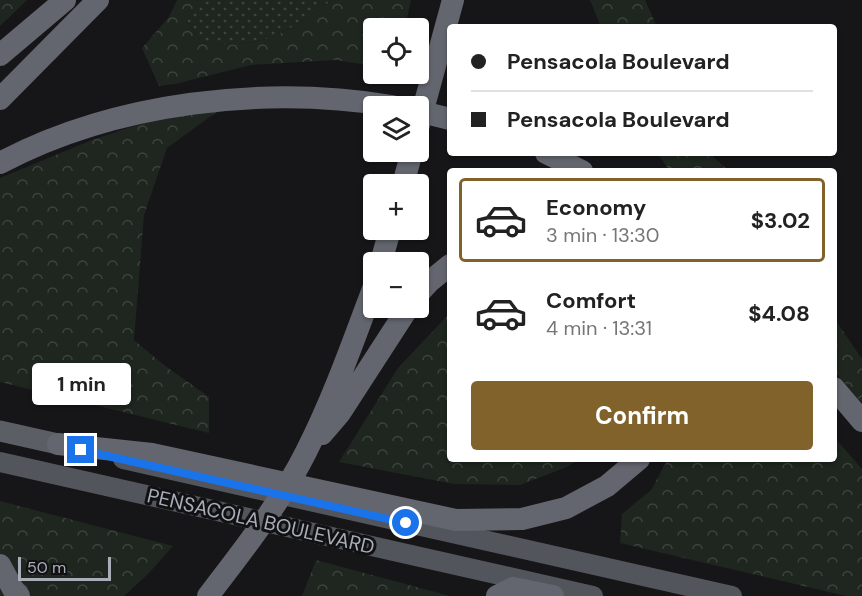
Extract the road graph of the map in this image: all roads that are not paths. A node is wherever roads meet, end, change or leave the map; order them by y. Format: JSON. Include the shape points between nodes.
{"nodes":[{"id":1,"x":65,"y":0,"type":"edge"},
{"id":2,"x":98,"y":0,"type":"edge"},
{"id":3,"x":453,"y":0,"type":"edge"},
{"id":4,"x":0,"y":55,"type":"edge"},
{"id":5,"x":427,"y":96,"type":"edge"},
{"id":6,"x":0,"y":99,"type":"edge"},
{"id":7,"x":363,"y":103,"type":"edge"},
{"id":8,"x":429,"y":114,"type":"edge"},
{"id":9,"x":447,"y":118,"type":"edge"},
{"id":10,"x":552,"y":156,"type":"edge"},
{"id":11,"x":0,"y":163,"type":"edge"},
{"id":12,"x":576,"y":168,"type":"edge"},
{"id":13,"x":447,"y":267,"type":"edge"},
{"id":14,"x":429,"y":282,"type":"edge"},
{"id":15,"x":363,"y":316,"type":"edge"},
{"id":16,"x":402,"y":318,"type":"edge"},
{"id":17,"x":837,"y":392,"type":"edge"},
{"id":18,"x":862,"y":421,"type":"edge"},
{"id":19,"x":0,"y":431,"type":"edge"},
{"id":20,"x":58,"y":444,"type":"junction"},
{"id":21,"x":306,"y":453,"type":"junction"},
{"id":22,"x":0,"y":462,"type":"edge"},
{"id":23,"x":635,"y":462,"type":"edge"},
{"id":24,"x":236,"y":560,"type":"junction"},
{"id":25,"x":0,"y":565,"type":"edge"},
{"id":26,"x":19,"y":596,"type":"edge"},
{"id":27,"x":196,"y":596,"type":"edge"},
{"id":28,"x":208,"y":596,"type":"edge"},
{"id":29,"x":497,"y":596,"type":"edge"},
{"id":30,"x":553,"y":596,"type":"edge"},
{"id":31,"x":593,"y":596,"type":"edge"},
{"id":32,"x":732,"y":596,"type":"edge"}],
"edges":[{"from":1,"to":4,"type":"highway"},
{"from":2,"to":6,"type":"highway"},
{"from":3,"to":5,"type":"highway"},
{"from":7,"to":11,"type":"highway","via":[[274,97],[164,108],[57,138]]},
{"from":8,"to":9,"type":"highway"},
{"from":10,"to":12,"type":"highway"},
{"from":13,"to":14,"type":"highway"},
{"from":15,"to":21,"type":"highway"},
{"from":16,"to":21,"type":"highway","via":[[340,413]]},
{"from":17,"to":18,"type":"highway"},
{"from":19,"to":20,"type":"highway","name":"PENSACOLA BOULEVARD"},
{"from":20,"to":23,"type":"highway","via":[[152,454],[456,520],[522,519],[566,508],[607,486]]},
{"from":20,"to":32,"type":"main road","name":"PENSACOLA BOULEVARD"},
{"from":21,"to":24,"type":"highway"},
{"from":22,"to":31,"type":"main road","name":"PENSACOLA BOULEVARD"},
{"from":24,"to":27,"type":"highway"},
{"from":24,"to":28,"type":"highway"},
{"from":25,"to":26,"type":"highway"},
{"from":29,"to":30,"type":"highway","via":[[513,588]]}]}
